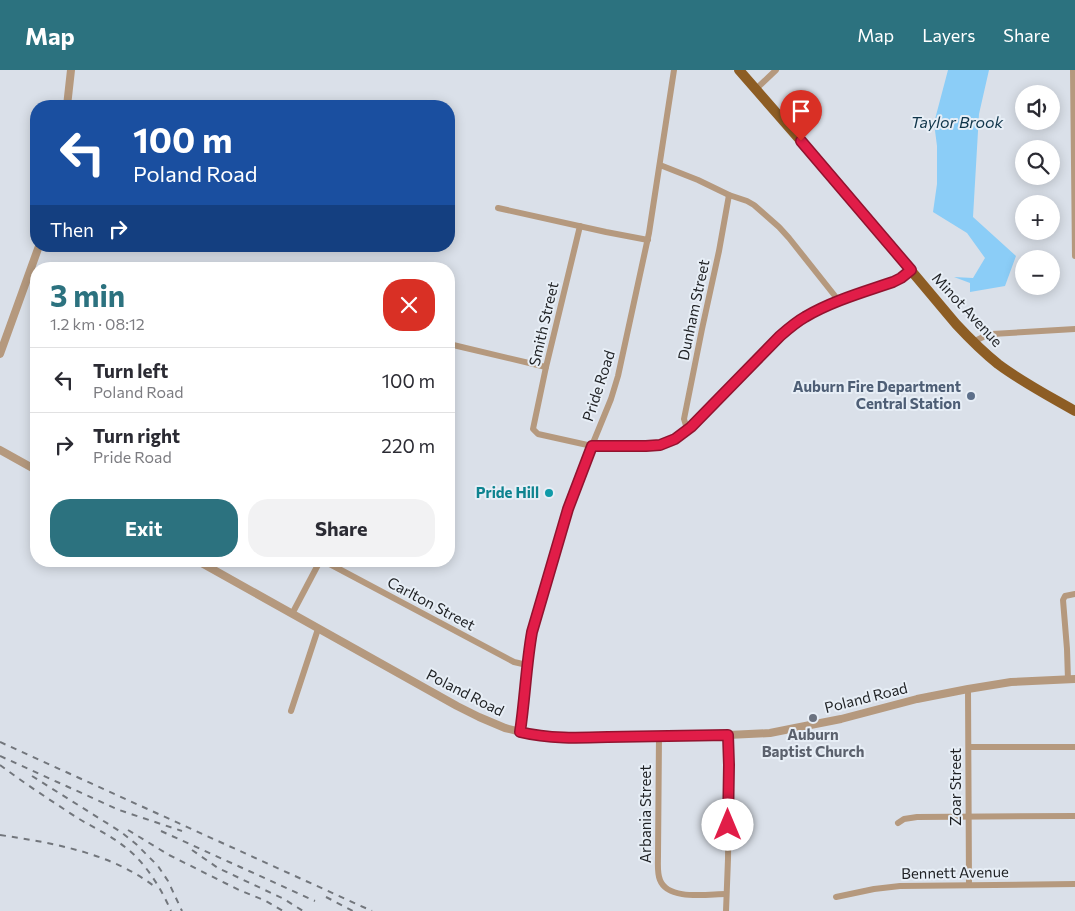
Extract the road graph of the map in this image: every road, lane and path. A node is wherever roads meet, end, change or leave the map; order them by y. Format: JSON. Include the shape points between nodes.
{"nodes":[{"id":1,"x":71,"y":70,"type":"edge"},
{"id":2,"x":674,"y":70,"type":"edge"},
{"id":3,"x":739,"y":70,"type":"edge"},
{"id":4,"x":776,"y":70,"type":"edge"},
{"id":5,"x":1073,"y":70,"type":"edge"},
{"id":6,"x":756,"y":89,"type":"junction"},
{"id":7,"x":68,"y":100,"type":"edge"},
{"id":8,"x":660,"y":165,"type":"junction"},
{"id":9,"x":729,"y":195,"type":"junction"},
{"id":10,"x":498,"y":208,"type":"dead end"},
{"id":11,"x":580,"y":226,"type":"junction"},
{"id":12,"x":648,"y":240,"type":"junction"},
{"id":13,"x":1075,"y":256,"type":"edge"},
{"id":14,"x":911,"y":270,"type":"junction"},
{"id":15,"x":30,"y":273,"type":"edge"},
{"id":16,"x":839,"y":301,"type":"junction"},
{"id":17,"x":1075,"y":329,"type":"edge"},
{"id":18,"x":973,"y":342,"type":"junction"},
{"id":19,"x":455,"y":345,"type":"edge"},
{"id":20,"x":0,"y":354,"type":"edge"},
{"id":21,"x":546,"y":367,"type":"junction"},
{"id":22,"x":1075,"y":411,"type":"edge"},
{"id":23,"x":687,"y":429,"type":"junction"},
{"id":24,"x":592,"y":446,"type":"junction"},
{"id":25,"x":0,"y":450,"type":"edge"},
{"id":26,"x":30,"y":467,"type":"edge"},
{"id":27,"x":209,"y":567,"type":"edge"},
{"id":28,"x":317,"y":567,"type":"edge"},
{"id":29,"x":335,"y":567,"type":"edge"},
{"id":30,"x":1075,"y":594,"type":"edge"},
{"id":31,"x":292,"y":614,"type":"junction"},
{"id":32,"x":318,"y":629,"type":"junction"},
{"id":33,"x":527,"y":665,"type":"junction"},
{"id":34,"x":1071,"y":679,"type":"edge"},
{"id":35,"x":968,"y":689,"type":"junction"},
{"id":36,"x":291,"y":711,"type":"dead end"},
{"id":37,"x":520,"y":732,"type":"junction"},
{"id":38,"x":728,"y":735,"type":"junction"},
{"id":39,"x":659,"y":736,"type":"junction"},
{"id":40,"x":968,"y":747,"type":"junction"},
{"id":41,"x":1075,"y":747,"type":"edge"},
{"id":42,"x":1075,"y":816,"type":"edge"},
{"id":43,"x":969,"y":817,"type":"junction"},
{"id":44,"x":898,"y":823,"type":"dead end"},
{"id":45,"x":1075,"y":884,"type":"edge"},
{"id":46,"x":969,"y":885,"type":"junction"},
{"id":47,"x":726,"y":894,"type":"junction"},
{"id":48,"x":836,"y":898,"type":"dead end"},
{"id":49,"x":726,"y":911,"type":"edge"}],
"edges":[{"from":1,"to":7,"type":"street"},
{"from":2,"to":8,"type":"street","name":"Pride Road"},
{"from":3,"to":6,"type":"main road","name":"Minot Avenue"},
{"from":4,"to":6,"type":"street"},
{"from":5,"to":13,"type":"street"},
{"from":6,"to":14,"type":"main road","name":"Minot Avenue"},
{"from":8,"to":9,"type":"street"},
{"from":8,"to":12,"type":"street","name":"Pride Road"},
{"from":9,"to":16,"type":"street","via":[[754,205],[779,227]]},
{"from":9,"to":23,"type":"street","name":"Dunham Street","via":[[684,419]]},
{"from":10,"to":11,"type":"street"},
{"from":11,"to":12,"type":"street"},
{"from":11,"to":21,"type":"street","name":"Smith Street"},
{"from":12,"to":24,"type":"street","name":"Pride Road","via":[[618,376]]},
{"from":14,"to":16,"type":"street","via":[[893,282]]},
{"from":14,"to":18,"type":"main road","name":"Minot Avenue"},
{"from":15,"to":20,"type":"street"},
{"from":16,"to":23,"type":"street","via":[[803,318],[780,336]]},
{"from":17,"to":18,"type":"street","via":[[992,334]]},
{"from":18,"to":22,"type":"main road","name":"Minot Avenue","via":[[1003,367]]},
{"from":19,"to":21,"type":"street"},
{"from":21,"to":24,"type":"street","name":"Smith Street","via":[[534,429],[538,434]]},
{"from":23,"to":24,"type":"street","via":[[660,445]]},
{"from":24,"to":33,"type":"street","name":"Pride Road","via":[[555,553],[532,632]]},
{"from":25,"to":26,"type":"street"},
{"from":27,"to":31,"type":"street","name":"Poland Road"},
{"from":28,"to":31,"type":"street"},
{"from":29,"to":33,"type":"street","name":"Carlton Street","via":[[514,662]]},
{"from":30,"to":34,"type":"street","via":[[1065,596],[1063,600]]},
{"from":31,"to":32,"type":"street","name":"Poland Road"},
{"from":32,"to":36,"type":"street"},
{"from":32,"to":37,"type":"street","name":"Poland Road","via":[[457,706]]},
{"from":33,"to":37,"type":"street","name":"Pride Road"},
{"from":34,"to":35,"type":"street","name":"Poland Road","via":[[1011,682]]},
{"from":35,"to":38,"type":"street","name":"Poland Road","via":[[770,733]]},
{"from":35,"to":40,"type":"street","name":"Zoar Street"},
{"from":37,"to":39,"type":"street","name":"Poland Road","via":[[555,738]]},
{"from":38,"to":39,"type":"street","name":"Poland Road"},
{"from":38,"to":47,"type":"street"},
{"from":39,"to":47,"type":"street","name":"Arbania Street","via":[[658,878],[666,889],[674,893]]},
{"from":40,"to":41,"type":"street"},
{"from":40,"to":43,"type":"street","name":"Zoar Street"},
{"from":42,"to":43,"type":"street"},
{"from":43,"to":44,"type":"street","via":[[906,818]]},
{"from":43,"to":46,"type":"street","name":"Zoar Street"},
{"from":45,"to":46,"type":"street","name":"Bennett Avenue"},
{"from":46,"to":48,"type":"street","name":"Bennett Avenue","via":[[885,887]]},
{"from":47,"to":49,"type":"street"}]}
